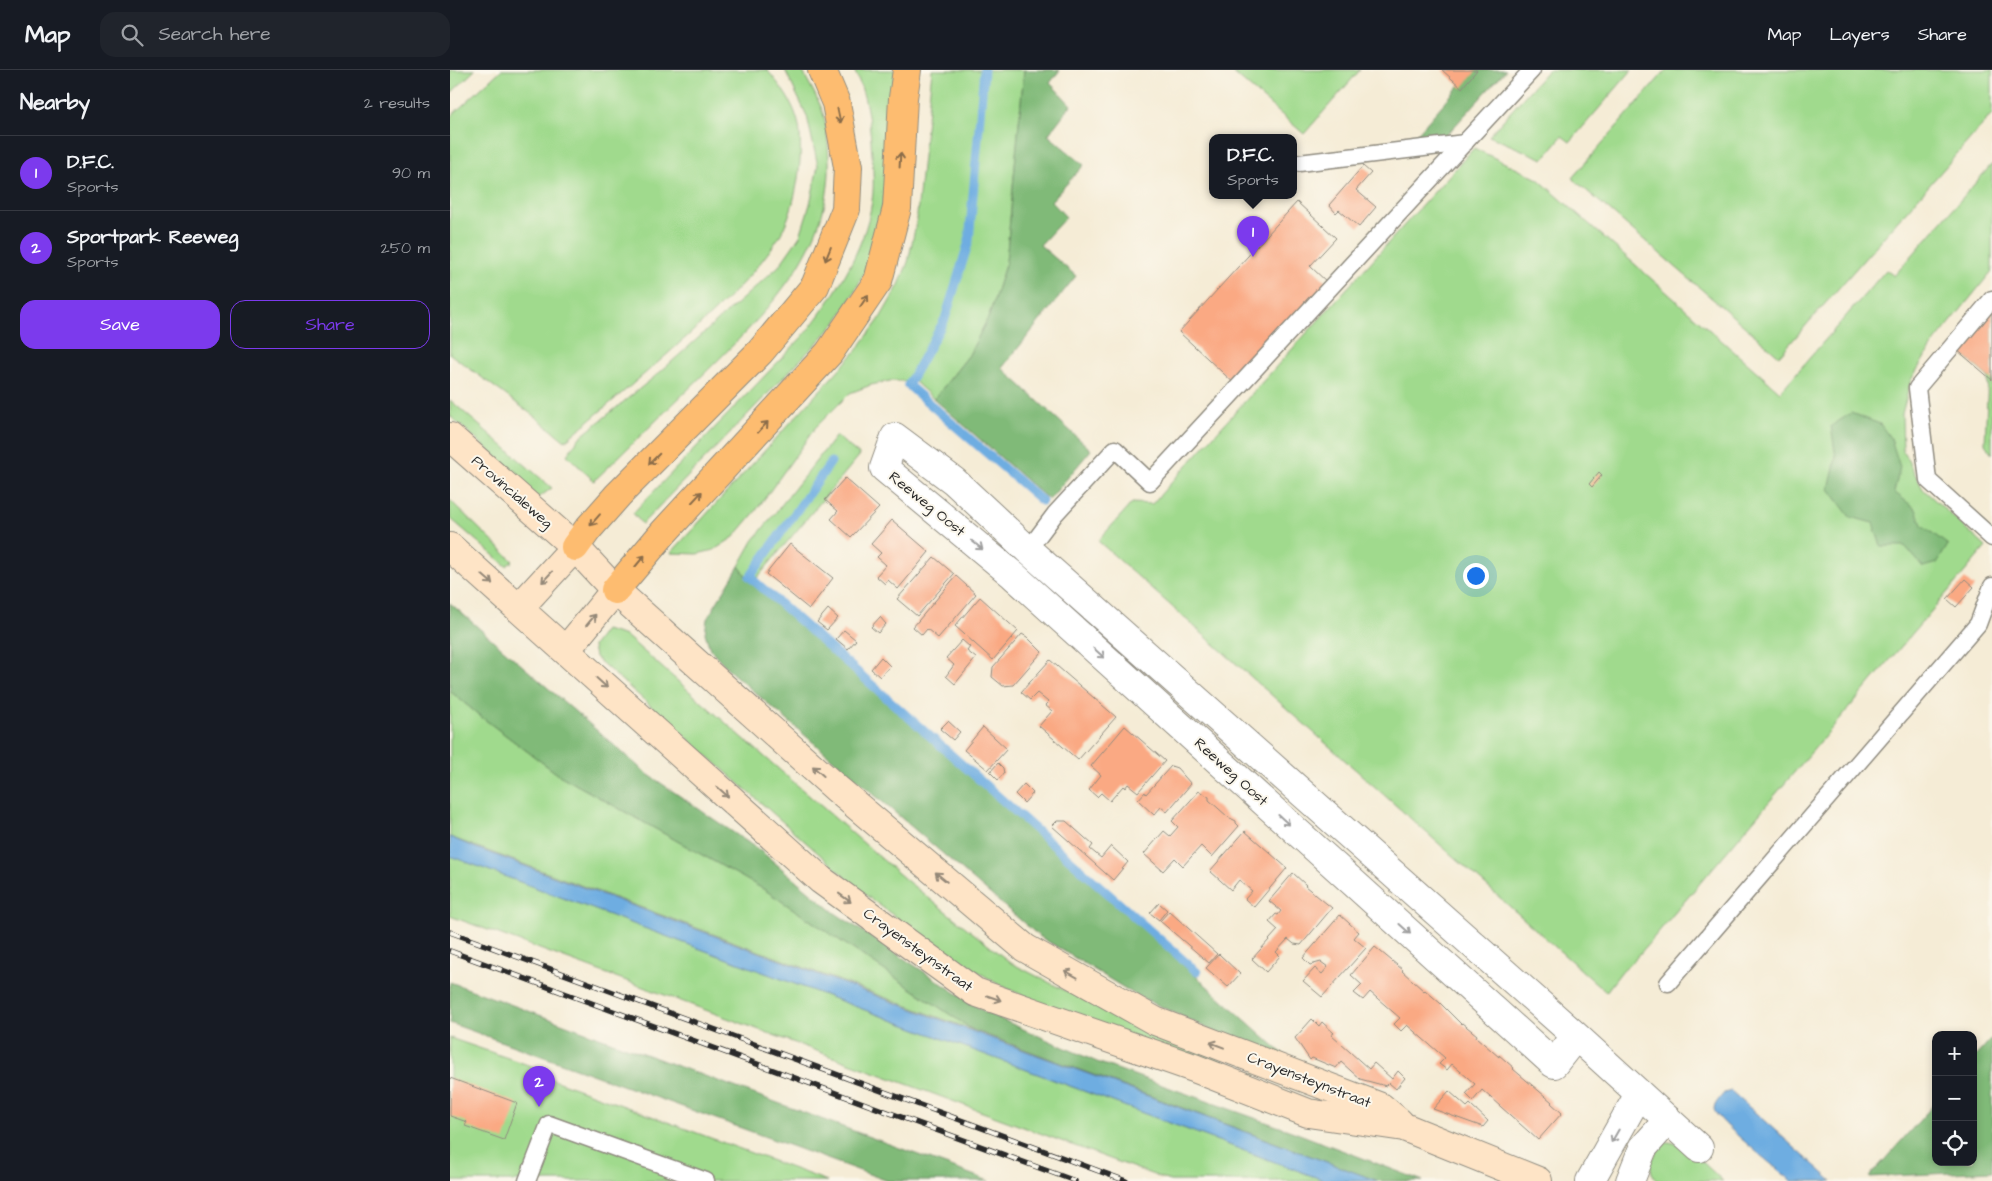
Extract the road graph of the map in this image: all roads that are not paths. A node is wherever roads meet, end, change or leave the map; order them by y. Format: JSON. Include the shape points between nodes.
{"nodes":[{"id":1,"x":822,"y":70,"type":"edge"},
{"id":2,"x":907,"y":70,"type":"edge"},
{"id":3,"x":1532,"y":70,"type":"edge"},
{"id":4,"x":1465,"y":144,"type":"junction"},
{"id":5,"x":1300,"y":163,"type":"dead end"},
{"id":6,"x":1992,"y":299,"type":"edge"},
{"id":7,"x":450,"y":437,"type":"edge"},
{"id":8,"x":1992,"y":538,"type":"edge"},
{"id":9,"x":450,"y":547,"type":"edge"},
{"id":10,"x":575,"y":547,"type":"junction"},
{"id":11,"x":1028,"y":550,"type":"junction"},
{"id":12,"x":1992,"y":586,"type":"edge"},
{"id":13,"x":615,"y":590,"type":"junction"},
{"id":14,"x":519,"y":608,"type":"junction"},
{"id":15,"x":566,"y":650,"type":"junction"},
{"id":16,"x":1668,"y":983,"type":"dead end"},
{"id":17,"x":1576,"y":1036,"type":"junction"},
{"id":18,"x":1639,"y":1094,"type":"junction"},
{"id":19,"x":1668,"y":1120,"type":"junction"},
{"id":20,"x":1404,"y":1126,"type":"junction"},
{"id":21,"x":1699,"y":1148,"type":"dead end"},
{"id":22,"x":527,"y":1181,"type":"edge"},
{"id":23,"x":706,"y":1181,"type":"edge"},
{"id":24,"x":1538,"y":1181,"type":"edge"},
{"id":25,"x":1590,"y":1181,"type":"edge"},
{"id":26,"x":1630,"y":1181,"type":"edge"}],
"edges":[{"from":1,"to":10,"type":"highway","one_way":true,"via":[[836,103],[848,167],[846,209],[815,286],[760,352],[618,495]]},
{"from":13,"to":2,"type":"highway","one_way":true,"via":[[664,532],[829,354],[878,281],[897,208]]},
{"from":3,"to":4,"type":"lane"},
{"from":4,"to":5,"type":"lane"},
{"from":4,"to":11,"type":"lane","via":[[1150,482],[1115,450],[1056,514]]},
{"from":6,"to":8,"type":"lane","via":[[1917,388],[1928,480]]},
{"from":7,"to":10,"type":"main road","name":"Provincialeweg"},
{"from":9,"to":14,"type":"main road","one_way":true},
{"from":10,"to":13,"type":"main road","name":"Provincialeweg"},
{"from":10,"to":14,"type":"main road","one_way":true},
{"from":11,"to":17,"type":"street","name":"Reeweg Oost"},
{"from":11,"to":17,"type":"street","name":"Reeweg Oost","one_way":true,"via":[[954,481],[896,438],[884,468],[1013,575],[1554,1064]]},
{"from":12,"to":16,"type":"lane","via":[[1978,624]]},
{"from":15,"to":13,"type":"main road","one_way":true},
{"from":20,"to":13,"type":"main road","name":"Crayensteynstraat","one_way":true,"via":[[1381,1107],[1155,1021],[1025,948],[837,788]]},
{"from":14,"to":15,"type":"main road"},
{"from":15,"to":20,"type":"main road","name":"Crayensteynstraat","one_way":true,"via":[[821,880],[975,992],[1194,1068],[1308,1113]]},
{"from":17,"to":18,"type":"street","name":"Reeweg Oost"},
{"from":18,"to":19,"type":"street","name":"Reeweg Oost"},
{"from":18,"to":25,"type":"street","one_way":true},
{"from":19,"to":21,"type":"street","name":"Reeweg Oost"},
{"from":19,"to":26,"type":"street","via":[[1643,1148]]},
{"from":20,"to":24,"type":"main road","name":"Crayensteynstraat"},
{"from":22,"to":23,"type":"lane","via":[[549,1124]]}]}
